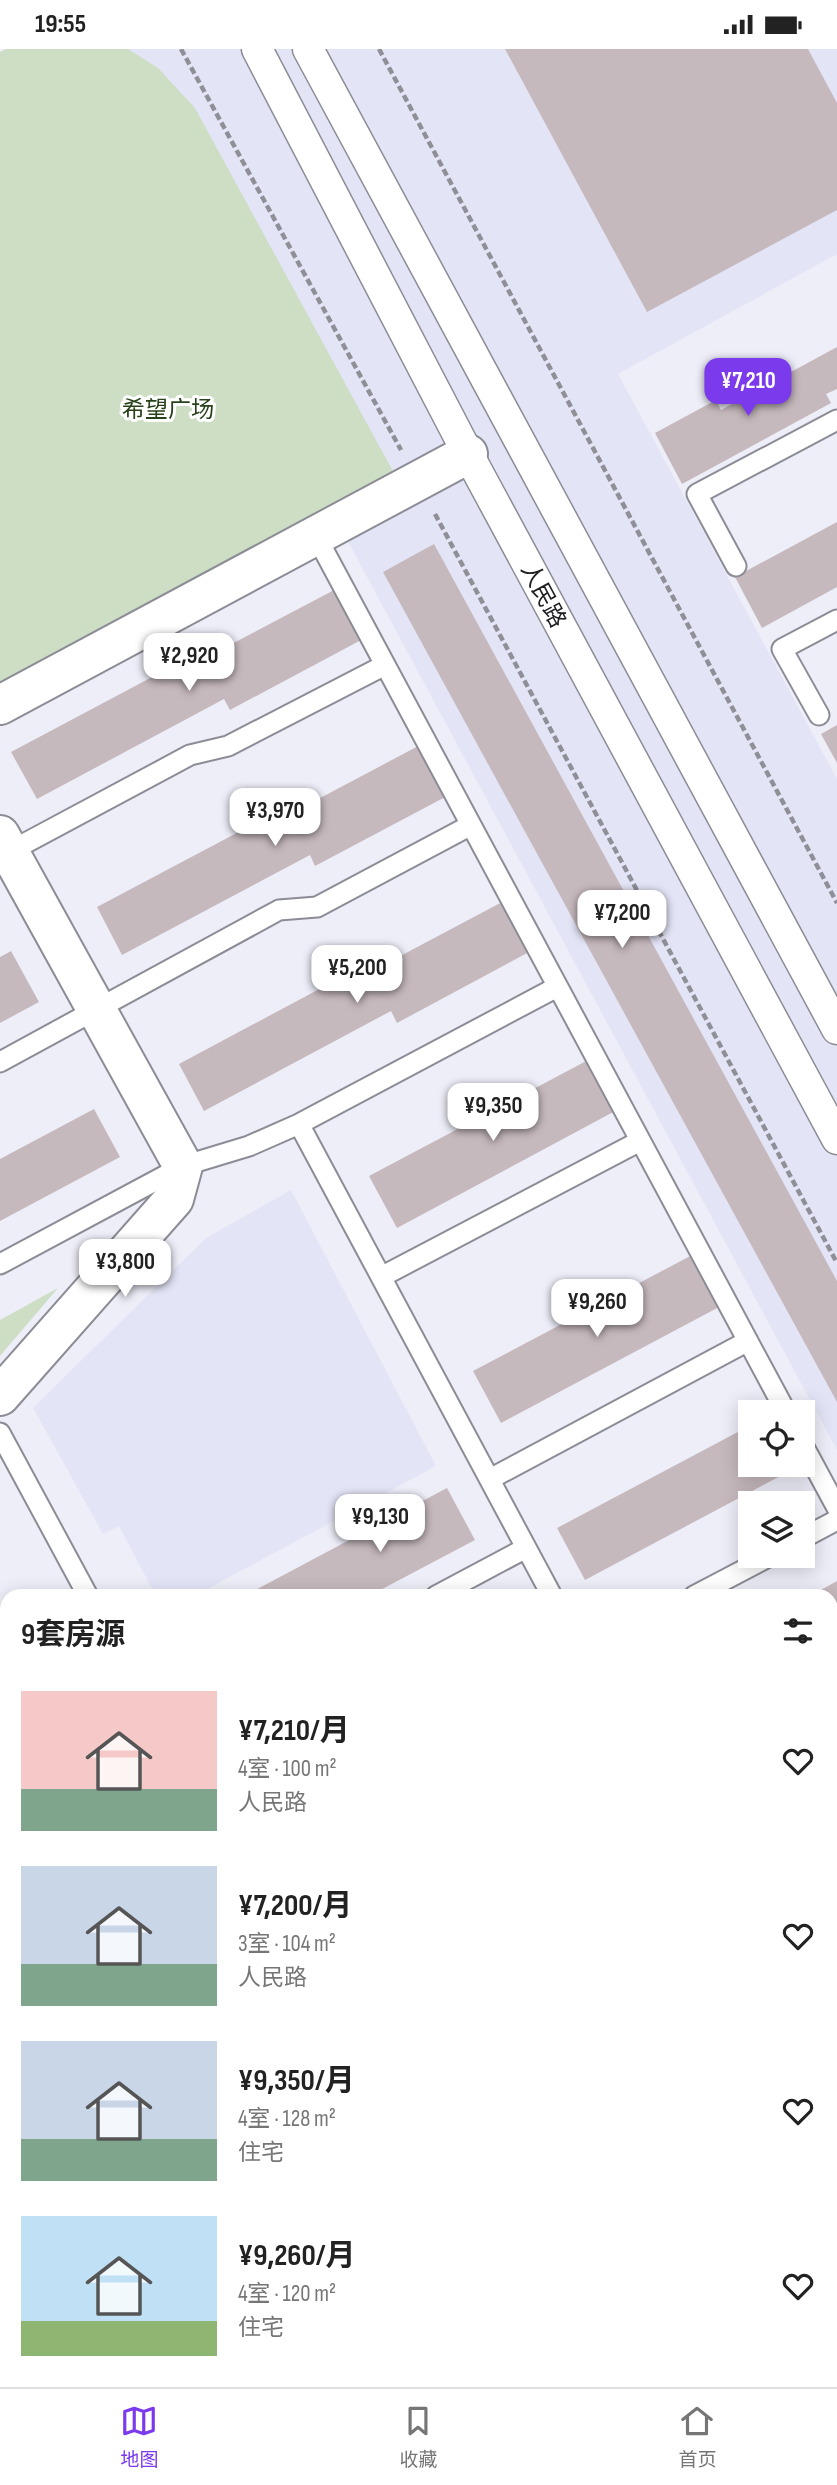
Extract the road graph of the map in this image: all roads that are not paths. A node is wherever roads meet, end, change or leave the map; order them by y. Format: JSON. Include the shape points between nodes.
{"nodes":[{"id":1,"x":257,"y":49,"type":"edge"},
{"id":2,"x":308,"y":49,"type":"edge"},
{"id":3,"x":837,"y":420,"type":"edge"},
{"id":4,"x":468,"y":454,"type":"junction"},
{"id":5,"x":316,"y":536,"type":"junction"},
{"id":6,"x":736,"y":566,"type":"dead end"},
{"id":7,"x":837,"y":620,"type":"edge"},
{"id":8,"x":385,"y":665,"type":"junction"},
{"id":9,"x":0,"y":705,"type":"edge"},
{"id":10,"x":819,"y":715,"type":"dead end"},
{"id":11,"x":471,"y":825,"type":"junction"},
{"id":12,"x":3,"y":848,"type":"edge"},
{"id":13,"x":558,"y":987,"type":"junction"},
{"id":14,"x":97,"y":1010,"type":"junction"},
{"id":15,"x":837,"y":1029,"type":"edge"},
{"id":16,"x":0,"y":1062,"type":"edge"},
{"id":17,"x":299,"y":1124,"type":"junction"},
{"id":18,"x":837,"y":1139,"type":"edge"},
{"id":19,"x":640,"y":1141,"type":"junction"},
{"id":20,"x":183,"y":1166,"type":"junction"},
{"id":21,"x":0,"y":1264,"type":"edge"},
{"id":22,"x":381,"y":1277,"type":"junction"},
{"id":23,"x":748,"y":1341,"type":"junction"},
{"id":24,"x":0,"y":1396,"type":"edge"},
{"id":25,"x":780,"y":1400,"type":"edge"},
{"id":26,"x":0,"y":1433,"type":"edge"},
{"id":27,"x":815,"y":1467,"type":"edge"},
{"id":28,"x":490,"y":1479,"type":"junction"},
{"id":29,"x":837,"y":1508,"type":"edge"},
{"id":30,"x":837,"y":1520,"type":"edge"},
{"id":31,"x":815,"y":1532,"type":"edge"},
{"id":32,"x":526,"y":1548,"type":"junction"},
{"id":33,"x":747,"y":1568,"type":"edge"},
{"id":34,"x":84,"y":1589,"type":"edge"},
{"id":35,"x":449,"y":1589,"type":"edge"},
{"id":36,"x":548,"y":1589,"type":"edge"},
{"id":37,"x":707,"y":1589,"type":"edge"}],
"edges":[{"from":1,"to":4,"type":"street","name":"人民路"},
{"from":2,"to":15,"type":"street"},
{"from":3,"to":6,"type":"lane","via":[[696,494]]},
{"from":4,"to":5,"type":"street"},
{"from":4,"to":18,"type":"street","name":"人民路"},
{"from":5,"to":8,"type":"lane"},
{"from":5,"to":9,"type":"street"},
{"from":7,"to":10,"type":"lane","via":[[782,649]]},
{"from":8,"to":11,"type":"lane"},
{"from":8,"to":12,"type":"lane","via":[[228,747],[190,755]]},
{"from":11,"to":13,"type":"lane"},
{"from":11,"to":14,"type":"lane","via":[[317,907],[279,910]]},
{"from":12,"to":14,"type":"street"},
{"from":13,"to":17,"type":"lane"},
{"from":13,"to":19,"type":"lane"},
{"from":14,"to":16,"type":"lane"},
{"from":14,"to":20,"type":"street"},
{"from":17,"to":20,"type":"lane","via":[[249,1146]]},
{"from":17,"to":22,"type":"lane"},
{"from":19,"to":22,"type":"lane"},
{"from":19,"to":23,"type":"lane"},
{"from":20,"to":21,"type":"lane"},
{"from":20,"to":24,"type":"street","via":[[174,1199]]},
{"from":22,"to":28,"type":"lane"},
{"from":23,"to":25,"type":"lane"},
{"from":23,"to":28,"type":"lane"},
{"from":26,"to":34,"type":"lane"},
{"from":27,"to":29,"type":"lane"},
{"from":28,"to":32,"type":"lane"},
{"from":30,"to":31,"type":"lane"},
{"from":32,"to":35,"type":"lane"},
{"from":32,"to":36,"type":"lane"},
{"from":33,"to":37,"type":"lane"}]}
